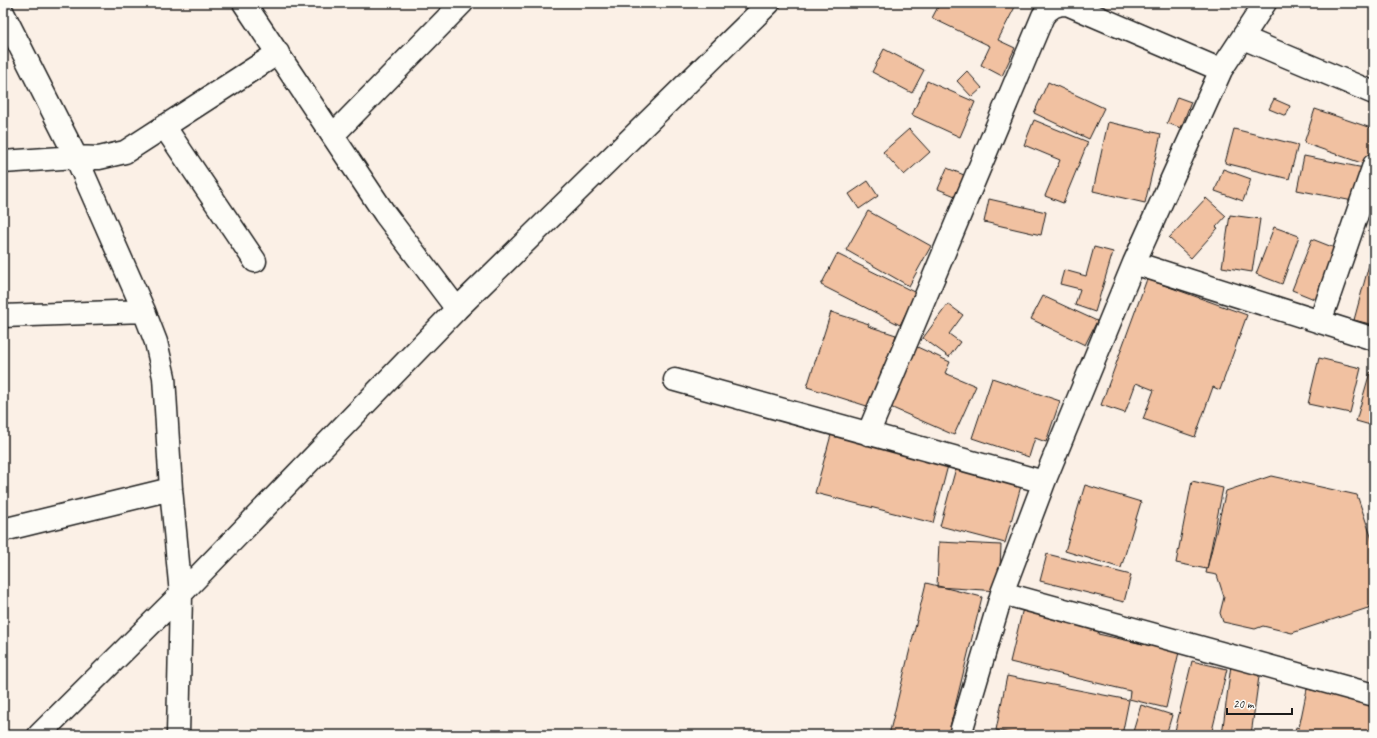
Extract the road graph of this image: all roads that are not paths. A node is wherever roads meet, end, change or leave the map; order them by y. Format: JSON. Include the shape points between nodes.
{"nodes":[{"id":1,"x":244,"y":3,"type":"edge"},
{"id":2,"x":462,"y":3,"type":"edge"},
{"id":3,"x":769,"y":3,"type":"edge"},
{"id":4,"x":1265,"y":3,"type":"edge"},
{"id":5,"x":3,"y":13,"type":"edge"},
{"id":6,"x":1243,"y":38,"type":"junction"},
{"id":7,"x":278,"y":54,"type":"junction"},
{"id":8,"x":1221,"y":70,"type":"junction"},
{"id":9,"x":1374,"y":93,"type":"edge"},
{"id":10,"x":164,"y":126,"type":"junction"},
{"id":11,"x":333,"y":135,"type":"junction"},
{"id":12,"x":76,"y":157,"type":"junction"},
{"id":13,"x":3,"y":162,"type":"edge"},
{"id":14,"x":1374,"y":164,"type":"edge"},
{"id":15,"x":255,"y":261,"type":"dead end"},
{"id":16,"x":1134,"y":263,"type":"junction"},
{"id":17,"x":457,"y":309,"type":"junction"},
{"id":18,"x":144,"y":311,"type":"junction"},
{"id":19,"x":3,"y":316,"type":"edge"},
{"id":20,"x":1320,"y":322,"type":"junction"},
{"id":21,"x":1374,"y":339,"type":"edge"},
{"id":22,"x":675,"y":380,"type":"dead end"},
{"id":23,"x":868,"y":434,"type":"junction"},
{"id":24,"x":1044,"y":482,"type":"junction"},
{"id":25,"x":172,"y":489,"type":"junction"},
{"id":26,"x":3,"y":530,"type":"edge"},
{"id":27,"x":1002,"y":593,"type":"junction"},
{"id":28,"x":181,"y":594,"type":"junction"},
{"id":29,"x":1374,"y":695,"type":"edge"},
{"id":30,"x":39,"y":735,"type":"edge"},
{"id":31,"x":178,"y":735,"type":"edge"},
{"id":32,"x":960,"y":735,"type":"edge"}],
"edges":[{"from":1,"to":7,"type":"street"},
{"from":2,"to":11,"type":"street"},
{"from":3,"to":17,"type":"street"},
{"from":4,"to":6,"type":"street"},
{"from":5,"to":12,"type":"street"},
{"from":6,"to":8,"type":"street"},
{"from":6,"to":9,"type":"street"},
{"from":7,"to":10,"type":"street"},
{"from":7,"to":11,"type":"street"},
{"from":8,"to":16,"type":"street"},
{"from":8,"to":23,"type":"street","via":[[1067,4],[1058,4],[1048,9],[1036,30]]},
{"from":10,"to":12,"type":"street","via":[[125,152],[99,158]]},
{"from":10,"to":15,"type":"street"},
{"from":11,"to":17,"type":"street","via":[[385,214]]},
{"from":12,"to":13,"type":"street"},
{"from":12,"to":18,"type":"street"},
{"from":14,"to":20,"type":"street"},
{"from":16,"to":20,"type":"street"},
{"from":16,"to":24,"type":"street"},
{"from":17,"to":28,"type":"street"},
{"from":18,"to":19,"type":"street"},
{"from":18,"to":25,"type":"street","via":[[156,342],[164,377]]},
{"from":20,"to":21,"type":"street"},
{"from":22,"to":23,"type":"street"},
{"from":23,"to":24,"type":"street"},
{"from":24,"to":27,"type":"street"},
{"from":25,"to":26,"type":"street"},
{"from":25,"to":28,"type":"street"},
{"from":27,"to":29,"type":"street"},
{"from":27,"to":32,"type":"street"},
{"from":28,"to":30,"type":"street"},
{"from":28,"to":31,"type":"street"}]}
